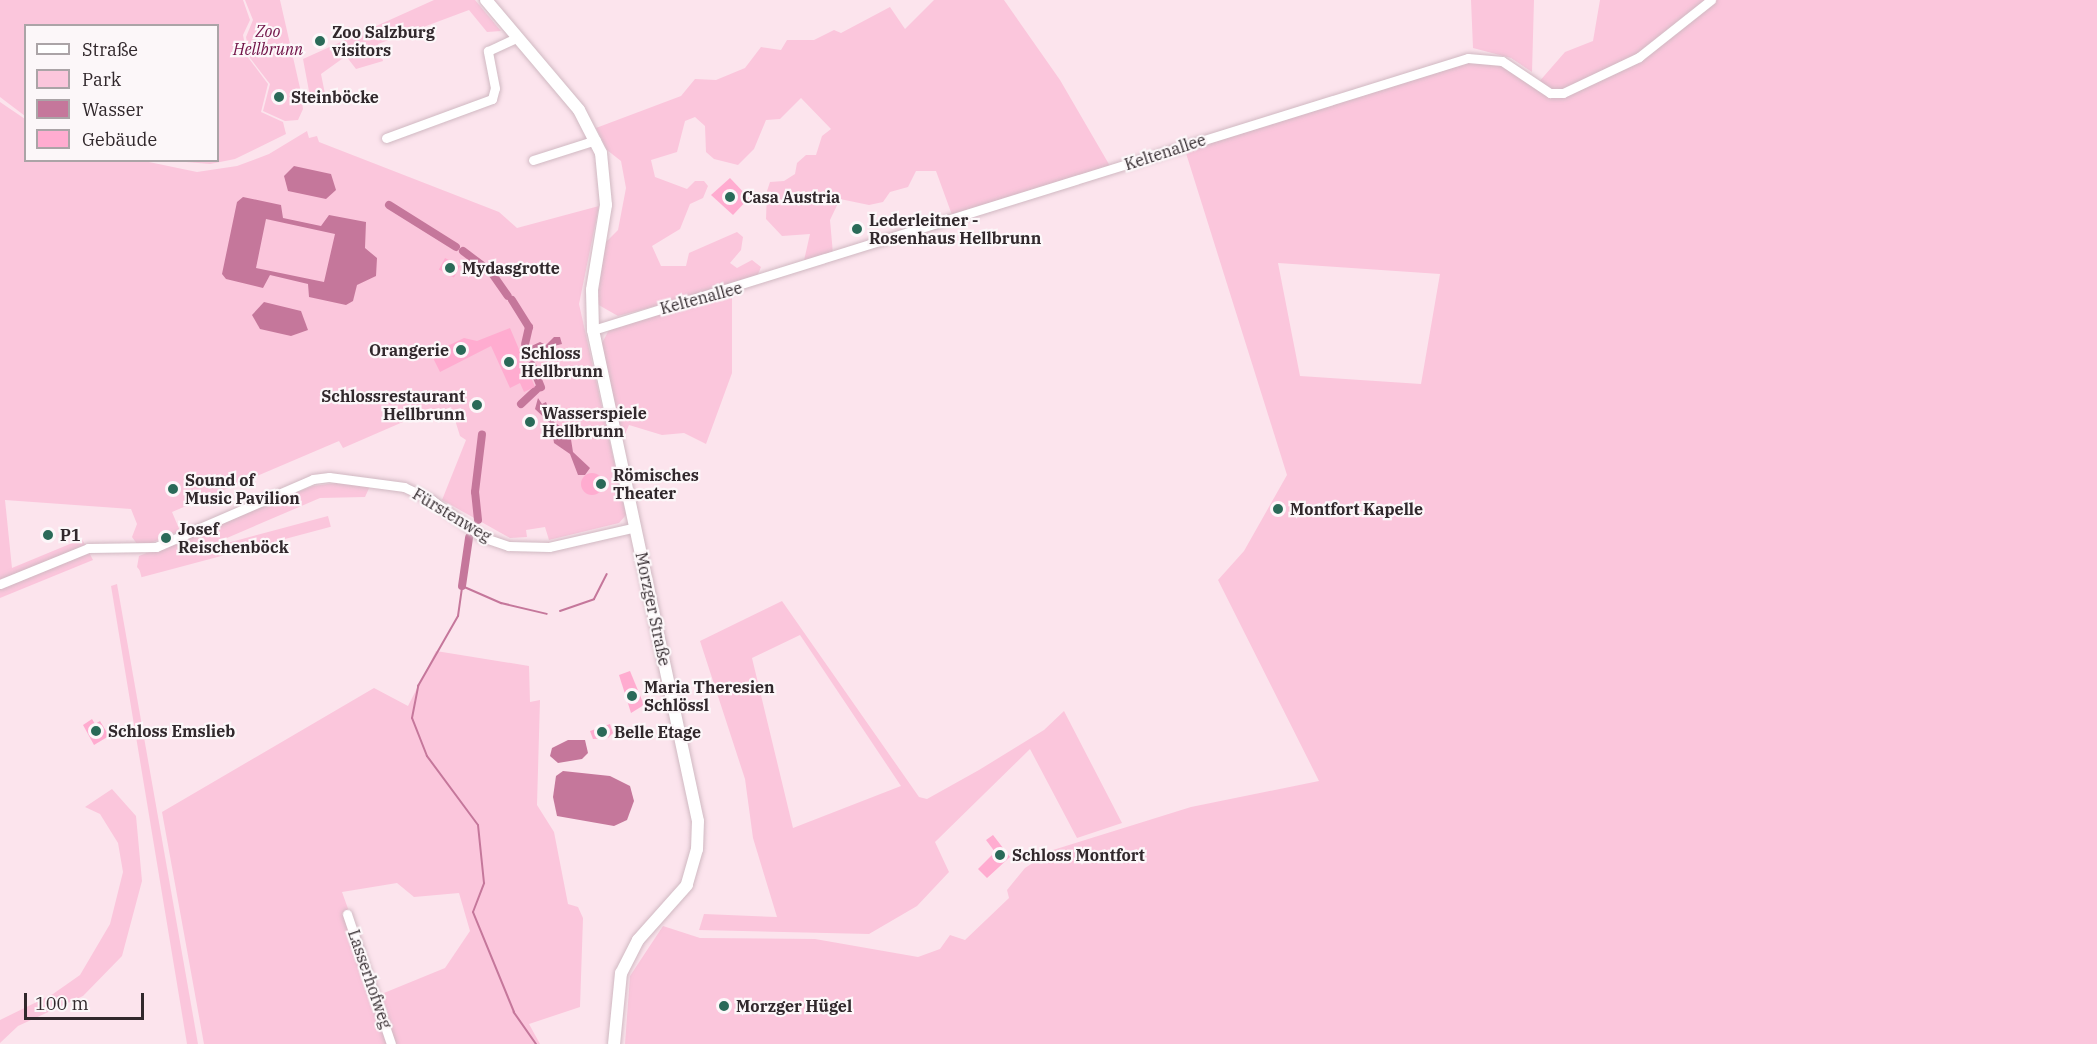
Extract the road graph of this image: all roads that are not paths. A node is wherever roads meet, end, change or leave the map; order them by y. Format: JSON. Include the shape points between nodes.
{"nodes":[{"id":1,"x":486,"y":0,"type":"edge"},
{"id":2,"x":1711,"y":0,"type":"edge"},
{"id":3,"x":518,"y":37,"type":"junction"},
{"id":4,"x":386,"y":138,"type":"dead end"},
{"id":5,"x":596,"y":140,"type":"junction"},
{"id":6,"x":533,"y":160,"type":"dead end"},
{"id":7,"x":593,"y":330,"type":"junction"},
{"id":8,"x":636,"y":527,"type":"junction"},
{"id":9,"x":0,"y":584,"type":"edge"},
{"id":10,"x":347,"y":914,"type":"dead end"},
{"id":11,"x":391,"y":1044,"type":"edge"},
{"id":12,"x":614,"y":1044,"type":"edge"}],
"edges":[{"from":1,"to":3,"type":"street","name":"Morzger Straße"},
{"from":2,"to":7,"type":"street","name":"Keltenallee","via":[[1639,57],[1563,93],[1550,93],[1502,61],[1468,58]]},
{"from":3,"to":4,"type":"street","via":[[488,51],[495,88],[492,99]]},
{"from":3,"to":5,"type":"street","name":"Morzger Straße","via":[[579,110]]},
{"from":5,"to":6,"type":"street"},
{"from":5,"to":7,"type":"street","name":"Morzger Straße","via":[[607,193],[592,290]]},
{"from":7,"to":8,"type":"street","name":"Morzger Straße"},
{"from":8,"to":9,"type":"street","name":"Fürstenweg","via":[[549,547],[508,546],[482,537],[432,500],[404,487],[329,477],[313,479],[156,547],[88,548]]},
{"from":8,"to":12,"type":"street","name":"Morzger Straße","via":[[695,804],[698,842],[687,885],[638,940],[626,961],[616,998]]},
{"from":10,"to":11,"type":"street","name":"Lasserhofweg"}]}
